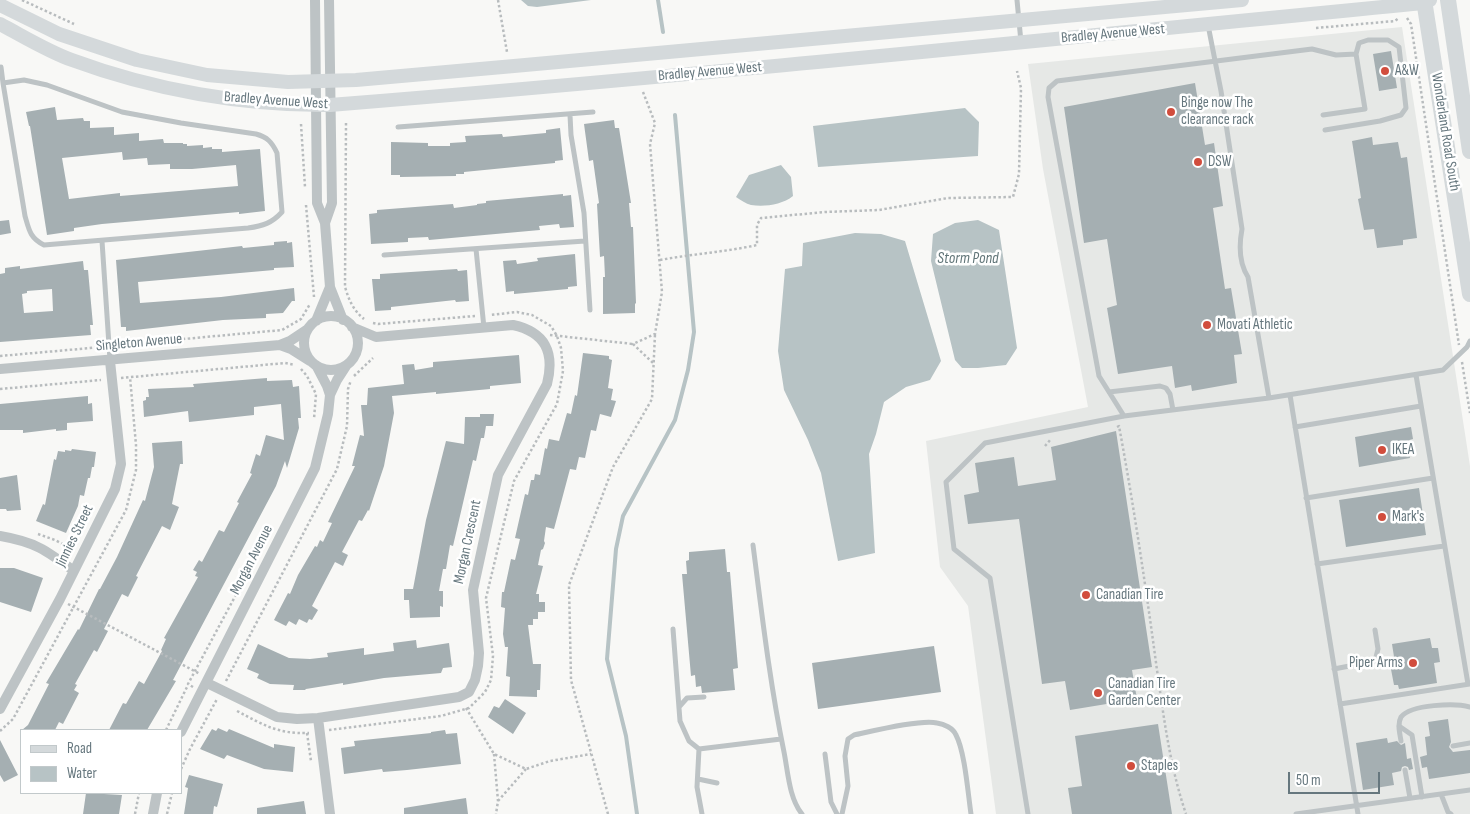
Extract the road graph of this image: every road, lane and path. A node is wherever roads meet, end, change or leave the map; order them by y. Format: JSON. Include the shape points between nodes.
{"nodes":[{"id":1,"x":22,"y":0,"type":"edge"},
{"id":2,"x":314,"y":0,"type":"edge"},
{"id":3,"x":329,"y":0,"type":"edge"},
{"id":4,"x":498,"y":0,"type":"edge"},
{"id":5,"x":1017,"y":0,"type":"edge"},
{"id":6,"x":1242,"y":0,"type":"edge"},
{"id":7,"x":1448,"y":0,"type":"edge"},
{"id":8,"x":1426,"y":1,"type":"edge"},
{"id":9,"x":1187,"y":3,"type":"edge"},
{"id":10,"x":0,"y":4,"type":"edge"},
{"id":11,"x":1407,"y":18,"type":"dead end"},
{"id":12,"x":1020,"y":21,"type":"junction"},
{"id":13,"x":0,"y":24,"type":"edge"},
{"id":14,"x":1208,"y":25,"type":"junction"},
{"id":15,"x":79,"y":26,"type":"dead end"},
{"id":16,"x":1021,"y":42,"type":"junction"},
{"id":17,"x":507,"y":52,"type":"dead end"},
{"id":18,"x":1356,"y":54,"type":"junction"},
{"id":19,"x":1214,"y":61,"type":"junction"},
{"id":20,"x":1,"y":67,"type":"edge"},
{"id":21,"x":1017,"y":71,"type":"dead end"},
{"id":22,"x":330,"y":81,"type":"junction"},
{"id":23,"x":315,"y":82,"type":"junction"},
{"id":24,"x":4,"y":83,"type":"junction"},
{"id":25,"x":643,"y":92,"type":"dead end"},
{"id":26,"x":330,"y":105,"type":"junction"},
{"id":27,"x":316,"y":106,"type":"junction"},
{"id":28,"x":593,"y":112,"type":"dead end"},
{"id":29,"x":570,"y":115,"type":"junction"},
{"id":30,"x":1323,"y":115,"type":"dead end"},
{"id":31,"x":346,"y":123,"type":"dead end"},
{"id":32,"x":301,"y":124,"type":"dead end"},
{"id":33,"x":398,"y":127,"type":"dead end"},
{"id":34,"x":1325,"y":130,"type":"dead end"},
{"id":35,"x":1470,"y":152,"type":"edge"},
{"id":36,"x":305,"y":188,"type":"dead end"},
{"id":37,"x":305,"y":197,"type":"dead end"},
{"id":38,"x":325,"y":223,"type":"junction"},
{"id":39,"x":102,"y":241,"type":"junction"},
{"id":40,"x":584,"y":241,"type":"junction"},
{"id":41,"x":476,"y":248,"type":"junction"},
{"id":42,"x":384,"y":255,"type":"dead end"},
{"id":43,"x":660,"y":260,"type":"junction"},
{"id":44,"x":330,"y":287,"type":"junction"},
{"id":45,"x":1470,"y":294,"type":"edge"},
{"id":46,"x":590,"y":310,"type":"dead end"},
{"id":47,"x":482,"y":315,"type":"junction"},
{"id":48,"x":343,"y":320,"type":"junction"},
{"id":49,"x":312,"y":325,"type":"junction"},
{"id":50,"x":352,"y":327,"type":"junction"},
{"id":51,"x":484,"y":328,"type":"junction"},
{"id":52,"x":536,"y":334,"type":"junction"},
{"id":53,"x":655,"y":334,"type":"junction"},
{"id":54,"x":557,"y":336,"type":"junction"},
{"id":55,"x":376,"y":337,"type":"junction"},
{"id":56,"x":1470,"y":341,"type":"edge"},
{"id":57,"x":633,"y":344,"type":"junction"},
{"id":58,"x":280,"y":345,"type":"junction"},
{"id":59,"x":110,"y":346,"type":"junction"},
{"id":60,"x":1461,"y":353,"type":"junction"},
{"id":61,"x":355,"y":354,"type":"junction"},
{"id":62,"x":0,"y":356,"type":"edge"},
{"id":63,"x":373,"y":358,"type":"dead end"},
{"id":64,"x":110,"y":361,"type":"junction"},
{"id":65,"x":313,"y":363,"type":"junction"},
{"id":66,"x":653,"y":363,"type":"junction"},
{"id":67,"x":346,"y":366,"type":"junction"},
{"id":68,"x":0,"y":369,"type":"edge"},
{"id":69,"x":1416,"y":375,"type":"junction"},
{"id":70,"x":112,"y":379,"type":"junction"},
{"id":71,"x":0,"y":389,"type":"edge"},
{"id":72,"x":1109,"y":392,"type":"junction"},
{"id":73,"x":1290,"y":395,"type":"junction"},
{"id":74,"x":330,"y":396,"type":"junction"},
{"id":75,"x":1269,"y":398,"type":"junction"},
{"id":76,"x":1421,"y":406,"type":"junction"},
{"id":77,"x":1173,"y":410,"type":"junction"},
{"id":78,"x":1470,"y":412,"type":"edge"},
{"id":79,"x":1124,"y":416,"type":"junction"},
{"id":80,"x":314,"y":421,"type":"dead end"},
{"id":81,"x":1295,"y":427,"type":"junction"},
{"id":82,"x":1110,"y":428,"type":"dead end"},
{"id":83,"x":1054,"y":436,"type":"dead end"},
{"id":84,"x":1045,"y":446,"type":"dead end"},
{"id":85,"x":1433,"y":478,"type":"junction"},
{"id":86,"x":1306,"y":498,"type":"junction"},
{"id":87,"x":0,"y":536,"type":"edge"},
{"id":88,"x":753,"y":545,"type":"dead end"},
{"id":89,"x":1444,"y":546,"type":"junction"},
{"id":90,"x":254,"y":562,"type":"dead end"},
{"id":91,"x":1317,"y":564,"type":"junction"},
{"id":92,"x":74,"y":571,"type":"junction"},
{"id":93,"x":60,"y":600,"type":"junction"},
{"id":94,"x":673,"y":629,"type":"dead end"},
{"id":95,"x":1375,"y":630,"type":"dead end"},
{"id":96,"x":1334,"y":669,"type":"junction"},
{"id":97,"x":195,"y":672,"type":"junction"},
{"id":98,"x":188,"y":684,"type":"junction"},
{"id":99,"x":1469,"y":684,"type":"edge"},
{"id":100,"x":206,"y":685,"type":"junction"},
{"id":101,"x":221,"y":690,"type":"junction"},
{"id":102,"x":459,"y":697,"type":"junction"},
{"id":103,"x":704,"y":697,"type":"dead end"},
{"id":104,"x":216,"y":700,"type":"junction"},
{"id":105,"x":224,"y":704,"type":"dead end"},
{"id":106,"x":1340,"y":704,"type":"junction"},
{"id":107,"x":679,"y":707,"type":"junction"},
{"id":108,"x":1470,"y":707,"type":"edge"},
{"id":109,"x":231,"y":708,"type":"dead end"},
{"id":110,"x":0,"y":709,"type":"edge"},
{"id":111,"x":466,"y":709,"type":"junction"},
{"id":112,"x":318,"y":718,"type":"junction"},
{"id":113,"x":1399,"y":726,"type":"junction"},
{"id":114,"x":166,"y":729,"type":"edge"},
{"id":115,"x":182,"y":730,"type":"edge"},
{"id":116,"x":319,"y":731,"type":"junction"},
{"id":117,"x":781,"y":739,"type":"junction"},
{"id":118,"x":1401,"y":741,"type":"dead end"},
{"id":119,"x":1470,"y":743,"type":"edge"},
{"id":120,"x":1453,"y":746,"type":"dead end"},
{"id":121,"x":699,"y":749,"type":"junction"},
{"id":122,"x":494,"y":754,"type":"junction"},
{"id":123,"x":591,"y":754,"type":"junction"},
{"id":124,"x":825,"y":754,"type":"dead end"},
{"id":125,"x":182,"y":767,"type":"edge"},
{"id":126,"x":526,"y":769,"type":"junction"},
{"id":127,"x":1405,"y":770,"type":"dead end"},
{"id":128,"x":698,"y":779,"type":"junction"},
{"id":129,"x":717,"y":783,"type":"dead end"},
{"id":130,"x":1470,"y":790,"type":"edge"},
{"id":131,"x":139,"y":794,"type":"edge"},
{"id":132,"x":157,"y":794,"type":"edge"},
{"id":133,"x":172,"y":794,"type":"edge"},
{"id":134,"x":1440,"y":794,"type":"junction"},
{"id":135,"x":1422,"y":797,"type":"junction"},
{"id":136,"x":1410,"y":798,"type":"junction"},
{"id":137,"x":498,"y":801,"type":"junction"},
{"id":138,"x":1357,"y":806,"type":"junction"},
{"id":139,"x":135,"y":814,"type":"edge"},
{"id":140,"x":153,"y":814,"type":"edge"},
{"id":141,"x":166,"y":814,"type":"edge"},
{"id":142,"x":330,"y":814,"type":"edge"},
{"id":143,"x":496,"y":814,"type":"edge"},
{"id":144,"x":608,"y":814,"type":"edge"},
{"id":145,"x":702,"y":814,"type":"edge"},
{"id":146,"x":802,"y":814,"type":"edge"},
{"id":147,"x":837,"y":814,"type":"edge"},
{"id":148,"x":842,"y":814,"type":"edge"},
{"id":149,"x":971,"y":814,"type":"edge"},
{"id":150,"x":1028,"y":814,"type":"edge"},
{"id":151,"x":1186,"y":814,"type":"edge"},
{"id":152,"x":1296,"y":814,"type":"edge"},
{"id":153,"x":1358,"y":814,"type":"edge"},
{"id":154,"x":1451,"y":814,"type":"edge"}],
"edges":[{"from":1,"to":15,"type":"path"},
{"from":2,"to":23,"type":"street"},
{"from":3,"to":22,"type":"street"},
{"from":4,"to":17,"type":"path"},
{"from":5,"to":12,"type":"lane"},
{"from":6,"to":9,"type":"main road","name":"Bradley Avenue West"},
{"from":7,"to":35,"type":"main road","name":"Wonderland Road South"},
{"from":8,"to":14,"type":"main road","name":"Bradley Avenue West"},
{"from":8,"to":45,"type":"main road","name":"Wonderland Road South"},
{"from":9,"to":12,"type":"main road","name":"Bradley Avenue West"},
{"from":10,"to":23,"type":"main road","name":"Bradley Avenue West","via":[[59,34],[137,60],[207,74]]},
{"from":11,"to":60,"type":"path","via":[[1411,24]]},
{"from":12,"to":16,"type":"lane"},
{"from":12,"to":22,"type":"main road","name":"Bradley Avenue West"},
{"from":13,"to":27,"type":"main road","name":"Bradley Avenue West","via":[[70,59],[142,82],[204,95]]},
{"from":14,"to":16,"type":"main road","name":"Bradley Avenue West"},
{"from":14,"to":19,"type":"lane"},
{"from":16,"to":26,"type":"main road","name":"Bradley Avenue West"},
{"from":18,"to":19,"type":"lane","via":[[1336,55],[1312,49]]},
{"from":18,"to":30,"type":"lane","via":[[1365,109]]},
{"from":18,"to":34,"type":"lane","via":[[1359,43],[1368,40],[1388,40],[1398,46],[1406,108],[1401,115],[1380,121]]},
{"from":19,"to":72,"type":"lane","via":[[1057,81],[1049,88],[1048,97],[1099,376]]},
{"from":19,"to":75,"type":"lane","via":[[1242,229],[1239,244],[1242,263],[1248,277]]},
{"from":20,"to":24,"type":"lane"},
{"from":21,"to":43,"type":"path","via":[[1021,88],[1019,174],[1013,198],[948,198],[879,210],[760,218],[757,245]]},
{"from":22,"to":23,"type":"main road","name":"Bradley Avenue West"},
{"from":22,"to":26,"type":"street"},
{"from":23,"to":27,"type":"street"},
{"from":24,"to":39,"type":"lane","via":[[25,216],[34,238],[44,245]]},
{"from":24,"to":39,"type":"lane","via":[[24,80],[46,85],[122,112],[256,134],[266,137],[274,145],[282,201],[282,212],[275,220],[248,228]]},
{"from":25,"to":43,"type":"path","via":[[655,123],[650,144]]},
{"from":26,"to":27,"type":"main road","name":"Bradley Avenue West"},
{"from":26,"to":38,"type":"street","via":[[332,203]]},
{"from":27,"to":38,"type":"street","via":[[317,203]]},
{"from":28,"to":29,"type":"lane"},
{"from":29,"to":33,"type":"lane"},
{"from":29,"to":40,"type":"lane","via":[[584,213]]},
{"from":31,"to":47,"type":"path","via":[[345,288],[349,302],[367,321],[378,324]]},
{"from":32,"to":36,"type":"path"},
{"from":37,"to":59,"type":"path","via":[[314,298],[300,319],[282,330]]},
{"from":38,"to":44,"type":"street"},
{"from":39,"to":59,"type":"lane"},
{"from":40,"to":41,"type":"lane"},
{"from":40,"to":46,"type":"lane"},
{"from":41,"to":42,"type":"lane"},
{"from":41,"to":47,"type":"lane"},
{"from":43,"to":53,"type":"path","via":[[662,292]]},
{"from":44,"to":48,"type":"street"},
{"from":44,"to":49,"type":"street"},
{"from":47,"to":51,"type":"lane"},
{"from":47,"to":54,"type":"path","via":[[517,312],[532,315],[550,326]]},
{"from":48,"to":49,"type":"street","via":[[329,317]]},
{"from":48,"to":50,"type":"street"},
{"from":49,"to":58,"type":"street","name":"Singleton Avenue"},
{"from":49,"to":65,"type":"street","via":[[304,349]]},
{"from":50,"to":55,"type":"street"},
{"from":50,"to":61,"type":"street","via":[[358,343]]},
{"from":51,"to":52,"type":"street","via":[[513,325]]},
{"from":51,"to":55,"type":"street"},
{"from":52,"to":54,"type":"path"},
{"from":52,"to":102,"type":"street","name":"Morgan Crescent","via":[[548,352],[550,372],[547,384],[498,475],[472,590],[478,666],[469,692]]},
{"from":53,"to":57,"type":"path"},
{"from":53,"to":66,"type":"path"},
{"from":54,"to":57,"type":"path"},
{"from":54,"to":111,"type":"path","via":[[563,371],[557,404],[514,481],[486,598],[493,656],[491,680],[485,692]]},
{"from":55,"to":61,"type":"street"},
{"from":56,"to":60,"type":"lane"},
{"from":57,"to":66,"type":"path"},
{"from":58,"to":64,"type":"street","name":"Singleton Avenue"},
{"from":58,"to":65,"type":"street"},
{"from":59,"to":62,"type":"path"},
{"from":59,"to":64,"type":"lane"},
{"from":60,"to":69,"type":"lane","via":[[1443,370]]},
{"from":60,"to":78,"type":"path"},
{"from":61,"to":67,"type":"street"},
{"from":63,"to":101,"type":"path","via":[[351,378],[347,426],[334,475]]},
{"from":64,"to":68,"type":"street","name":"Singleton Avenue"},
{"from":64,"to":70,"type":"street","name":"Jinnies Street"},
{"from":65,"to":67,"type":"street","via":[[331,370]]},
{"from":65,"to":74,"type":"street"},
{"from":66,"to":123,"type":"path","via":[[652,399],[613,467],[568,585],[571,680]]},
{"from":67,"to":74,"type":"street","name":"Morgan Avenue"},
{"from":69,"to":73,"type":"lane"},
{"from":69,"to":76,"type":"lane"},
{"from":70,"to":71,"type":"path"},
{"from":70,"to":80,"type":"path","via":[[285,363],[296,365],[307,376],[316,394]]},
{"from":70,"to":92,"type":"street","name":"Jinnies Street","via":[[121,464],[115,488]]},
{"from":72,"to":77,"type":"lane","via":[[1160,386],[1170,394]]},
{"from":72,"to":79,"type":"lane"},
{"from":73,"to":75,"type":"lane"},
{"from":73,"to":81,"type":"lane"},
{"from":74,"to":100,"type":"street","name":"Morgan Avenue","via":[[315,468]]},
{"from":75,"to":77,"type":"lane"},
{"from":76,"to":81,"type":"lane"},
{"from":76,"to":85,"type":"lane"},
{"from":77,"to":79,"type":"lane"},
{"from":79,"to":150,"type":"lane","via":[[985,443],[946,482],[954,549],[990,578]]},
{"from":81,"to":86,"type":"lane"},
{"from":82,"to":151,"type":"path","via":[[1119,426],[1134,504],[1166,734],[1175,782]]},
{"from":83,"to":84,"type":"path"},
{"from":85,"to":86,"type":"lane"},
{"from":85,"to":89,"type":"lane"},
{"from":86,"to":91,"type":"lane"},
{"from":87,"to":92,"type":"street","via":[[22,540],[46,550]]},
{"from":88,"to":117,"type":"lane"},
{"from":89,"to":91,"type":"lane"},
{"from":89,"to":99,"type":"lane"},
{"from":90,"to":97,"type":"path"},
{"from":91,"to":96,"type":"lane"},
{"from":92,"to":93,"type":"street","name":"Jinnies Street"},
{"from":93,"to":97,"type":"path"},
{"from":93,"to":110,"type":"street","name":"Jinnies Street"},
{"from":94,"to":107,"type":"lane"},
{"from":95,"to":96,"type":"lane","via":[[1378,649],[1375,661]]},
{"from":96,"to":106,"type":"lane"},
{"from":97,"to":98,"type":"path"},
{"from":97,"to":100,"type":"path"},
{"from":98,"to":100,"type":"path"},
{"from":98,"to":114,"type":"path"},
{"from":99,"to":106,"type":"lane"},
{"from":100,"to":101,"type":"street"},
{"from":100,"to":104,"type":"path"},
{"from":100,"to":115,"type":"street","name":"Morgan Avenue"},
{"from":101,"to":104,"type":"path"},
{"from":101,"to":112,"type":"street","via":[[277,717]]},
{"from":102,"to":111,"type":"path"},
{"from":102,"to":112,"type":"street"},
{"from":103,"to":107,"type":"lane","via":[[687,698]]},
{"from":104,"to":105,"type":"path"},
{"from":104,"to":125,"type":"path"},
{"from":106,"to":138,"type":"lane"},
{"from":107,"to":121,"type":"lane","via":[[680,721],[689,741]]},
{"from":108,"to":113,"type":"lane","via":[[1444,704],[1410,711],[1401,717]]},
{"from":109,"to":116,"type":"path","via":[[284,732]]},
{"from":111,"to":116,"type":"path","via":[[441,716]]},
{"from":111,"to":122,"type":"path"},
{"from":112,"to":116,"type":"street"},
{"from":113,"to":118,"type":"lane"},
{"from":113,"to":135,"type":"lane","via":[[1412,735]]},
{"from":116,"to":142,"type":"street"},
{"from":117,"to":121,"type":"lane"},
{"from":117,"to":146,"type":"lane","via":[[796,807]]},
{"from":119,"to":120,"type":"lane"},
{"from":121,"to":128,"type":"lane"},
{"from":122,"to":126,"type":"path"},
{"from":122,"to":137,"type":"path"},
{"from":123,"to":126,"type":"path"},
{"from":123,"to":144,"type":"path"},
{"from":124,"to":147,"type":"lane","via":[[831,802]]},
{"from":126,"to":137,"type":"path"},
{"from":127,"to":136,"type":"lane"},
{"from":128,"to":129,"type":"lane"},
{"from":128,"to":145,"type":"lane"},
{"from":130,"to":134,"type":"lane"},
{"from":131,"to":139,"type":"path"},
{"from":132,"to":140,"type":"street"},
{"from":133,"to":141,"type":"path"},
{"from":134,"to":135,"type":"lane"},
{"from":134,"to":154,"type":"lane"},
{"from":135,"to":136,"type":"lane"},
{"from":136,"to":138,"type":"lane"},
{"from":137,"to":143,"type":"path"},
{"from":138,"to":152,"type":"lane"},
{"from":138,"to":153,"type":"lane"},
{"from":148,"to":149,"type":"lane","via":[[848,786],[845,756],[848,739],[854,735],[936,722],[956,734]]}]}
